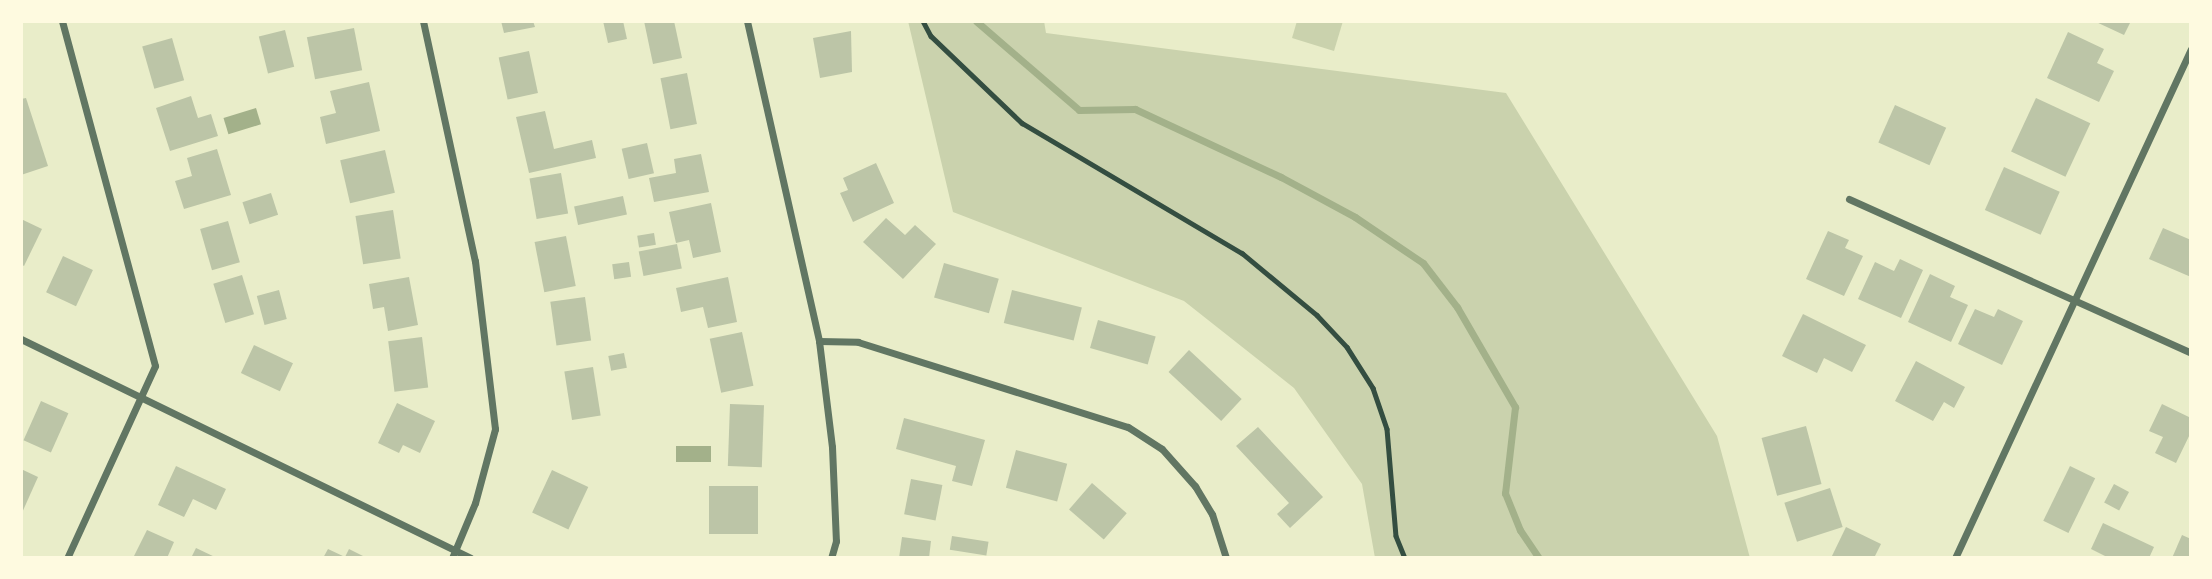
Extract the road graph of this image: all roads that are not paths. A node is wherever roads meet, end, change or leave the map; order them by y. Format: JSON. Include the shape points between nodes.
{"nodes":[{"id":1,"x":62,"y":21,"type":"edge"},
{"id":2,"x":423,"y":21,"type":"edge"},
{"id":3,"x":747,"y":21,"type":"edge"},
{"id":4,"x":2191,"y":49,"type":"edge"},
{"id":5,"x":1849,"y":199,"type":"dead end"},
{"id":6,"x":2076,"y":301,"type":"junction"},
{"id":7,"x":21,"y":339,"type":"edge"},
{"id":8,"x":819,"y":341,"type":"junction"},
{"id":9,"x":2191,"y":353,"type":"edge"},
{"id":10,"x":142,"y":398,"type":"junction"},
{"id":11,"x":454,"y":554,"type":"edge"},
{"id":12,"x":67,"y":558,"type":"edge"},
{"id":13,"x":471,"y":558,"type":"edge"},
{"id":14,"x":831,"y":558,"type":"edge"},
{"id":15,"x":1226,"y":558,"type":"edge"},
{"id":16,"x":1955,"y":558,"type":"edge"}],
"edges":[{"from":1,"to":10,"type":"street","via":[[155,366]]},
{"from":2,"to":11,"type":"street","via":[[475,261],[495,429],[475,503]]},
{"from":3,"to":8,"type":"street"},
{"from":4,"to":6,"type":"street"},
{"from":5,"to":6,"type":"street"},
{"from":6,"to":9,"type":"street"},
{"from":6,"to":16,"type":"street"},
{"from":7,"to":10,"type":"street"},
{"from":8,"to":14,"type":"street","via":[[832,447],[836,541]]},
{"from":8,"to":15,"type":"street","via":[[858,342],[1128,427],[1162,449],[1195,486],[1212,514]]},
{"from":10,"to":11,"type":"street"},
{"from":10,"to":12,"type":"street"},
{"from":11,"to":13,"type":"street"}]}
